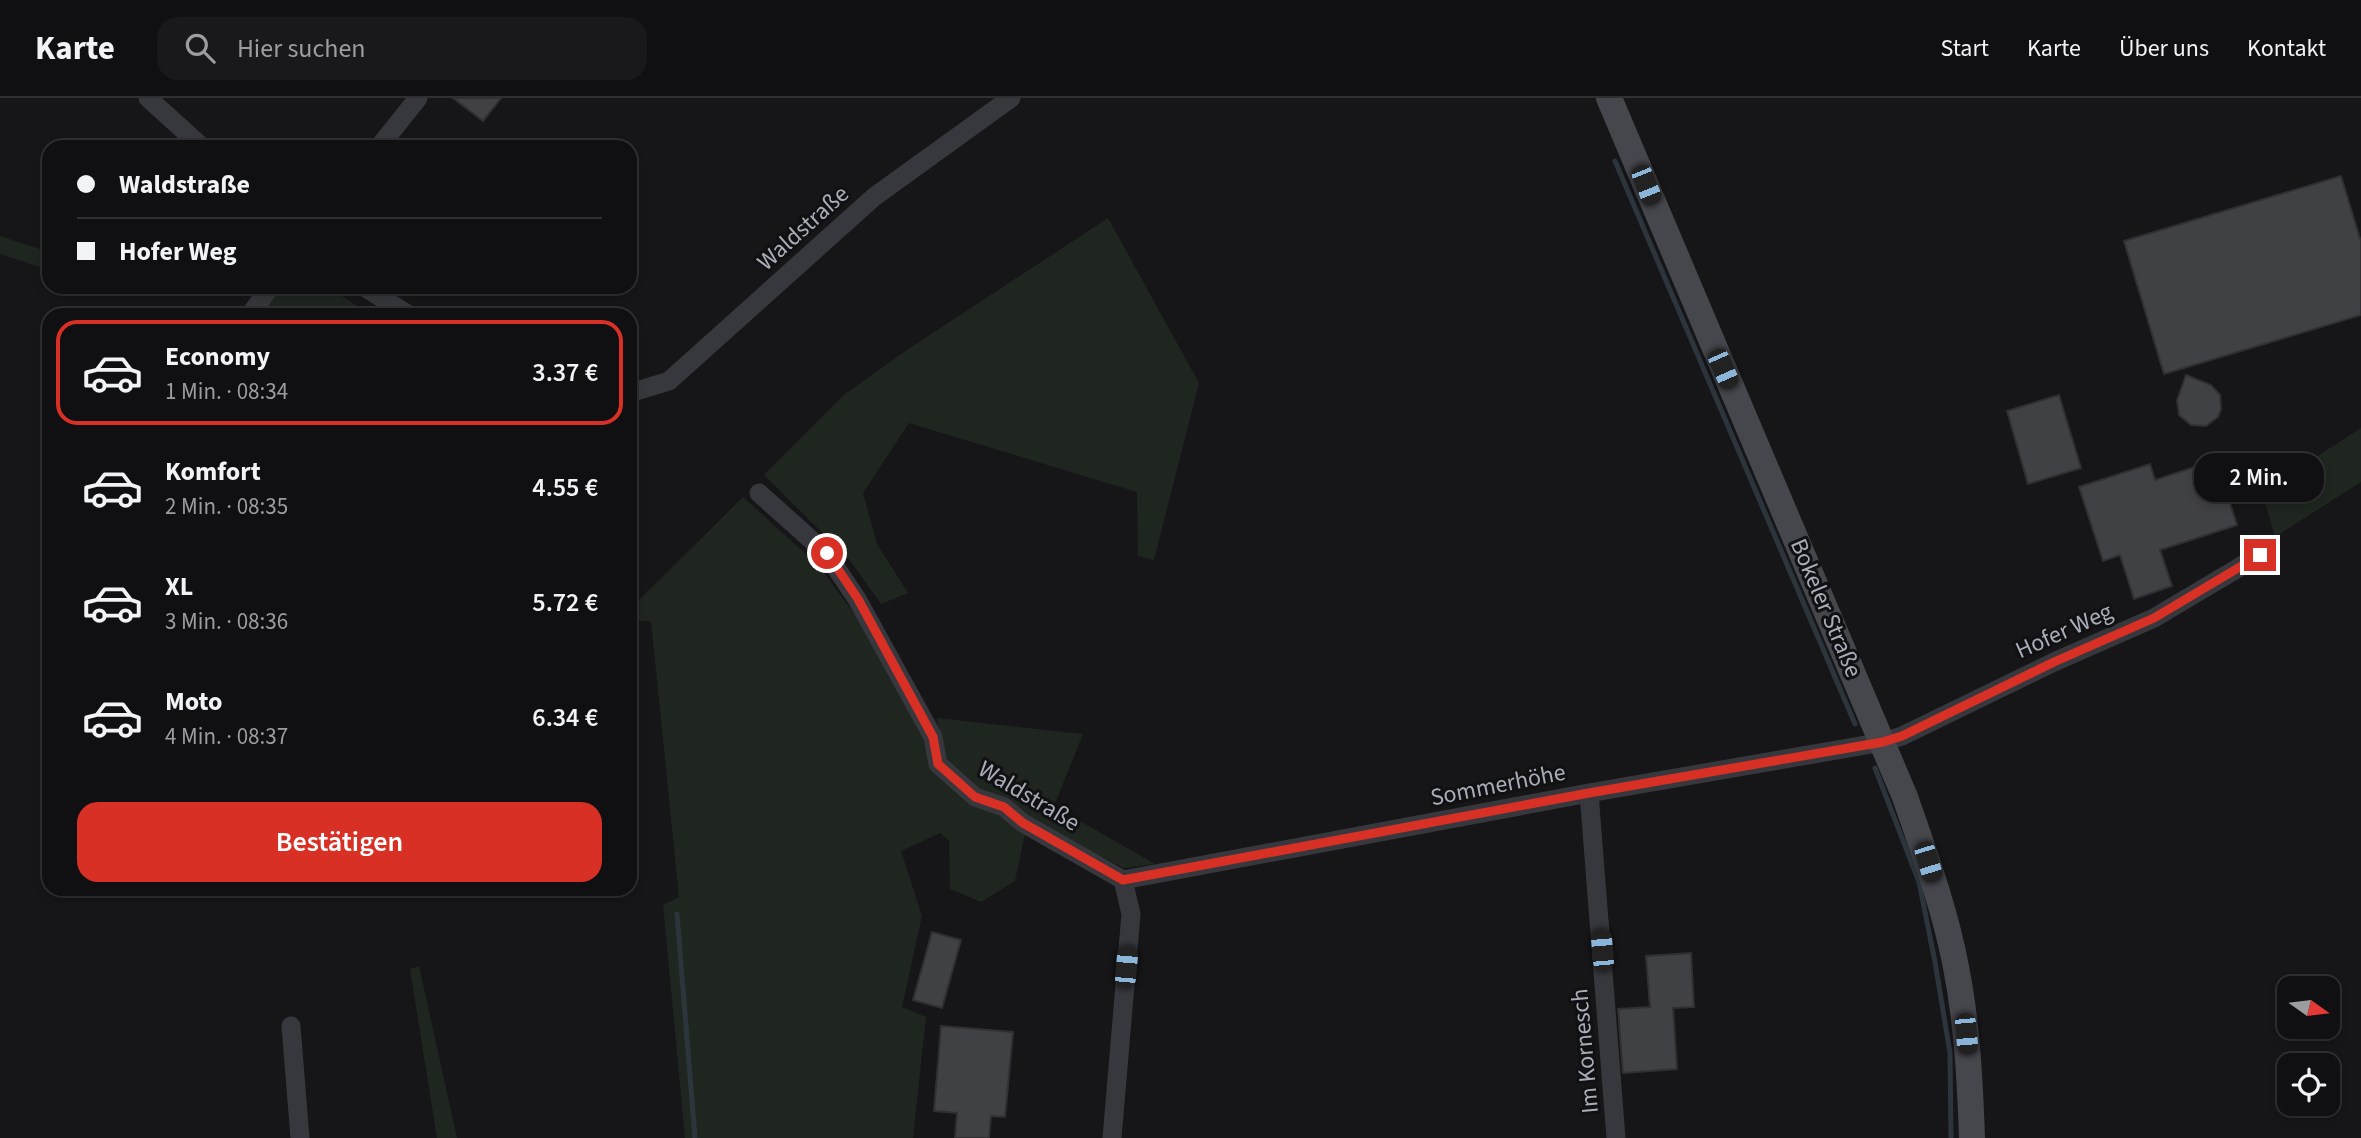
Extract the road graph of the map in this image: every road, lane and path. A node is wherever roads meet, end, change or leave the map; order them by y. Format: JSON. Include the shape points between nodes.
{"nodes":[{"id":1,"x":148,"y":98,"type":"edge"},
{"id":2,"x":418,"y":98,"type":"edge"},
{"id":3,"x":1011,"y":98,"type":"edge"},
{"id":4,"x":1609,"y":98,"type":"edge"},
{"id":5,"x":194,"y":140,"type":"edge"},
{"id":6,"x":385,"y":140,"type":"edge"},
{"id":7,"x":375,"y":294,"type":"edge"},
{"id":8,"x":398,"y":308,"type":"edge"},
{"id":9,"x":637,"y":391,"type":"edge"},
{"id":10,"x":759,"y":493,"type":"dead end"},
{"id":11,"x":2260,"y":555,"type":"dead end"},
{"id":12,"x":1883,"y":742,"type":"junction"},
{"id":13,"x":1589,"y":793,"type":"junction"},
{"id":14,"x":1123,"y":880,"type":"junction"},
{"id":15,"x":291,"y":1026,"type":"dead end"},
{"id":16,"x":300,"y":1138,"type":"edge"},
{"id":17,"x":1112,"y":1138,"type":"edge"},
{"id":18,"x":1616,"y":1138,"type":"edge"},
{"id":19,"x":1972,"y":1138,"type":"edge"}],
"edges":[{"from":1,"to":5,"type":"street"},
{"from":2,"to":6,"type":"street"},
{"from":3,"to":9,"type":"street","name":"Waldstraße","via":[[874,197],[669,381]]},
{"from":4,"to":12,"type":"street","name":"Bokeler Straße"},
{"from":7,"to":8,"type":"street"},
{"from":10,"to":14,"type":"street","name":"Waldstraße","via":[[827,553],[858,599],[933,737],[938,764],[975,797],[1004,807],[1023,823]]},
{"from":11,"to":12,"type":"street","name":"Hofer Weg","via":[[2154,618]]},
{"from":12,"to":13,"type":"street","name":"Sommerhöhe"},
{"from":12,"to":19,"type":"street","name":"Bokeler Straße","via":[[1928,862],[1956,967],[1970,1067]]},
{"from":13,"to":14,"type":"street","name":"Sommerhöhe"},
{"from":13,"to":18,"type":"street","name":"Im Kornesch"},
{"from":14,"to":17,"type":"street","via":[[1131,914]]},
{"from":15,"to":16,"type":"street"}]}
